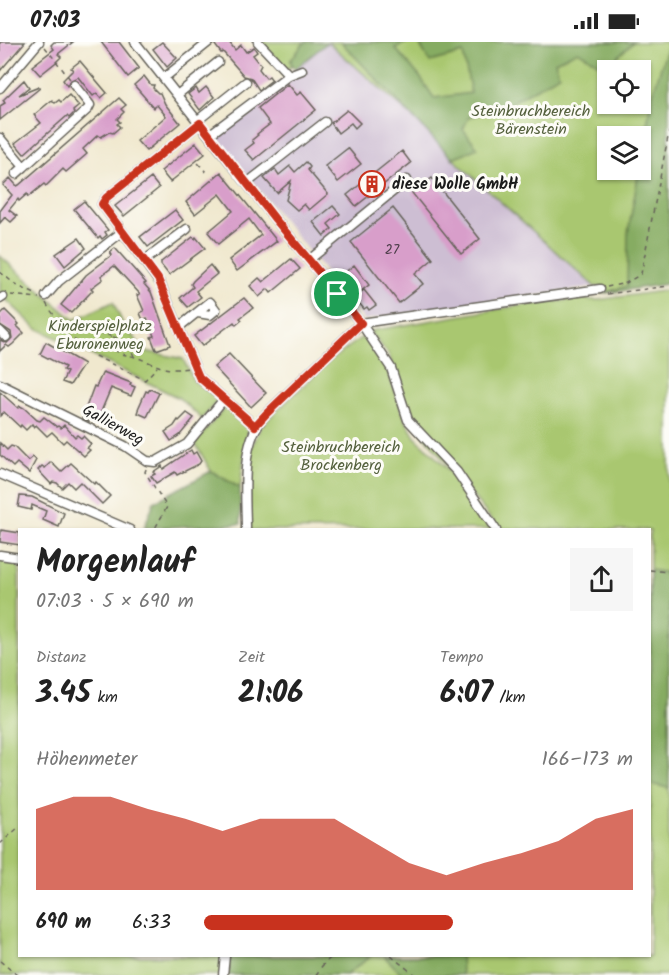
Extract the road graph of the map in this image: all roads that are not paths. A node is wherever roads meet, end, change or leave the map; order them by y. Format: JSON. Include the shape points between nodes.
{"nodes":[{"id":1,"x":40,"y":42,"type":"edge"},
{"id":2,"x":135,"y":42,"type":"edge"},
{"id":3,"x":209,"y":42,"type":"edge"},
{"id":4,"x":258,"y":42,"type":"edge"},
{"id":5,"x":218,"y":62,"type":"dead end"},
{"id":6,"x":302,"y":70,"type":"dead end"},
{"id":7,"x":289,"y":75,"type":"junction"},
{"id":8,"x":164,"y":78,"type":"junction"},
{"id":9,"x":246,"y":82,"type":"dead end"},
{"id":10,"x":74,"y":85,"type":"road end"},
{"id":11,"x":0,"y":88,"type":"edge"},
{"id":12,"x":177,"y":95,"type":"junction"},
{"id":13,"x":199,"y":121,"type":"junction"},
{"id":14,"x":325,"y":122,"type":"dead end"},
{"id":15,"x":209,"y":135,"type":"junction"},
{"id":16,"x":0,"y":138,"type":"edge"},
{"id":17,"x":24,"y":167,"type":"junction"},
{"id":18,"x":16,"y":174,"type":"dead end"},
{"id":19,"x":407,"y":180,"type":"dead end"},
{"id":20,"x":247,"y":183,"type":"junction"},
{"id":21,"x":187,"y":229,"type":"dead end"},
{"id":22,"x":122,"y":232,"type":"junction"},
{"id":23,"x":309,"y":260,"type":"junction"},
{"id":24,"x":144,"y":261,"type":"junction"},
{"id":25,"x":600,"y":288,"type":"road end"},
{"id":26,"x":43,"y":297,"type":"road end"},
{"id":27,"x":198,"y":313,"type":"dead end"},
{"id":28,"x":361,"y":323,"type":"junction"},
{"id":29,"x":178,"y":327,"type":"junction"},
{"id":30,"x":0,"y":384,"type":"edge"},
{"id":31,"x":224,"y":399,"type":"junction"},
{"id":32,"x":255,"y":426,"type":"junction"},
{"id":33,"x":0,"y":474,"type":"edge"},
{"id":34,"x":125,"y":528,"type":"edge"},
{"id":35,"x":246,"y":528,"type":"edge"},
{"id":36,"x":495,"y":528,"type":"edge"},
{"id":37,"x":0,"y":555,"type":"edge"},
{"id":38,"x":18,"y":558,"type":"edge"},
{"id":39,"x":225,"y":957,"type":"edge"},
{"id":40,"x":223,"y":975,"type":"edge"}],
"edges":[{"from":1,"to":11,"type":"street"},
{"from":2,"to":8,"type":"street"},
{"from":3,"to":8,"type":"street"},
{"from":4,"to":7,"type":"street"},
{"from":5,"to":12,"type":"street"},
{"from":6,"to":7,"type":"street"},
{"from":7,"to":15,"type":"street"},
{"from":8,"to":12,"type":"street"},
{"from":9,"to":13,"type":"street"},
{"from":10,"to":17,"type":"street","via":[[90,105],[88,109]]},
{"from":12,"to":13,"type":"street"},
{"from":13,"to":15,"type":"street"},
{"from":13,"to":22,"type":"street","via":[[103,201]]},
{"from":14,"to":20,"type":"street"},
{"from":15,"to":20,"type":"street"},
{"from":16,"to":17,"type":"street"},
{"from":17,"to":18,"type":"street"},
{"from":19,"to":23,"type":"street"},
{"from":20,"to":23,"type":"street"},
{"from":21,"to":24,"type":"street"},
{"from":22,"to":24,"type":"street"},
{"from":22,"to":26,"type":"street"},
{"from":23,"to":28,"type":"street"},
{"from":24,"to":29,"type":"street","via":[[160,283]]},
{"from":25,"to":28,"type":"street"},
{"from":27,"to":29,"type":"street"},
{"from":28,"to":32,"type":"street"},
{"from":28,"to":36,"type":"street","via":[[391,368],[408,420],[457,472]]},
{"from":29,"to":31,"type":"street","via":[[199,377]]},
{"from":30,"to":31,"type":"street","name":"Gallierweg","via":[[155,462],[187,444]]},
{"from":31,"to":32,"type":"street"},
{"from":32,"to":35,"type":"street","via":[[247,459]]},
{"from":33,"to":34,"type":"street"},
{"from":37,"to":38,"type":"street"},
{"from":39,"to":40,"type":"street"}]}
